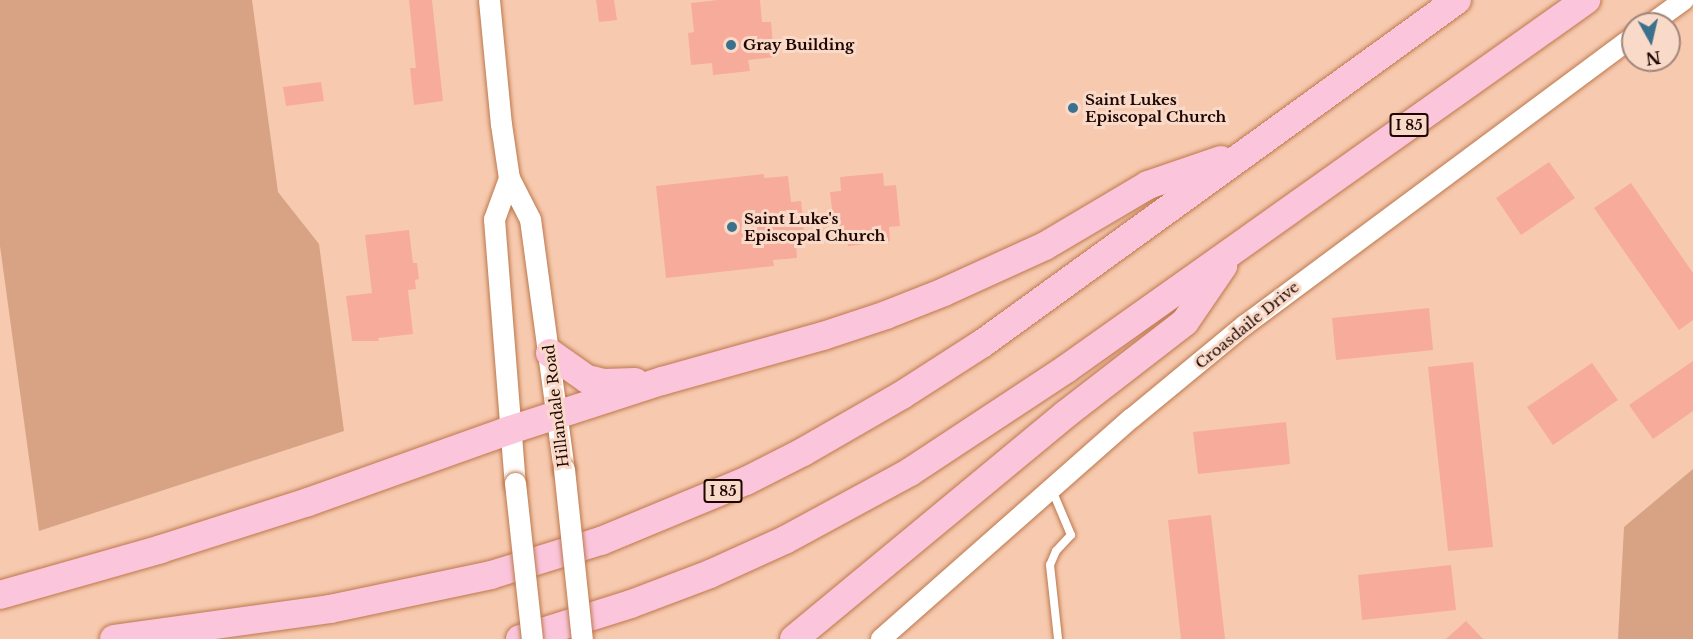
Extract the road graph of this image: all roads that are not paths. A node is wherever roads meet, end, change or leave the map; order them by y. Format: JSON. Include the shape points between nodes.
{"nodes":[{"id":1,"x":489,"y":0,"type":"edge"},
{"id":2,"x":1458,"y":0,"type":"edge"},
{"id":3,"x":1586,"y":0,"type":"edge"},
{"id":4,"x":1684,"y":0,"type":"edge"},
{"id":5,"x":1668,"y":12,"type":"edge"},
{"id":6,"x":1621,"y":46,"type":"edge"},
{"id":7,"x":1251,"y":150,"type":"junction"},
{"id":8,"x":509,"y":178,"type":"junction"},
{"id":9,"x":1233,"y":250,"type":"junction"},
{"id":10,"x":550,"y":353,"type":"junction"},
{"id":11,"x":662,"y":381,"type":"junction"},
{"id":12,"x":557,"y":416,"type":"junction"},
{"id":13,"x":510,"y":430,"type":"junction"},
{"id":14,"x":1051,"y":489,"type":"junction"},
{"id":15,"x":0,"y":595,"type":"edge"},
{"id":16,"x":114,"y":639,"type":"edge"},
{"id":17,"x":520,"y":639,"type":"edge"},
{"id":18,"x":532,"y":639,"type":"edge"},
{"id":19,"x":582,"y":639,"type":"edge"},
{"id":20,"x":794,"y":639,"type":"edge"},
{"id":21,"x":881,"y":639,"type":"edge"},
{"id":22,"x":1058,"y":639,"type":"edge"}],
"edges":[{"from":1,"to":8,"type":"main road","name":"Hillandale Road"},
{"from":2,"to":7,"type":"highway","number":"I 85"},
{"from":3,"to":9,"type":"highway","number":"I 85"},
{"from":4,"to":5,"type":"street"},
{"from":6,"to":14,"type":"street","name":"Croasdaile Drive","via":[[1294,287]]},
{"from":7,"to":11,"type":"highway","via":[[1148,185],[1045,246],[915,303],[823,336]]},
{"from":7,"to":16,"type":"highway","number":"I 85","via":[[983,343],[911,389],[803,452],[695,504],[601,541],[480,578],[330,609]]},
{"from":8,"to":10,"type":"main road","name":"Hillandale Road","via":[[530,219]]},
{"from":8,"to":13,"type":"main road","name":"Hillandale Road","via":[[494,219]]},
{"from":9,"to":17,"type":"highway","number":"I 85","via":[[973,433],[852,506],[710,574]]},
{"from":9,"to":20,"type":"highway","via":[[1185,322],[1057,421]]},
{"from":10,"to":11,"type":"highway","via":[[595,382]]},
{"from":10,"to":12,"type":"main road","name":"Hillandale Road"},
{"from":11,"to":12,"type":"highway"},
{"from":12,"to":13,"type":"highway"},
{"from":12,"to":19,"type":"main road","name":"Hillandale Road","bridge":true},
{"from":13,"to":15,"type":"highway","via":[[308,502]]},
{"from":13,"to":18,"type":"main road","name":"Hillandale Road","bridge":true},
{"from":14,"to":21,"type":"street","name":"Croasdaile Drive"},
{"from":14,"to":22,"type":"lane","via":[[1071,535],[1056,551],[1050,565]]}]}
